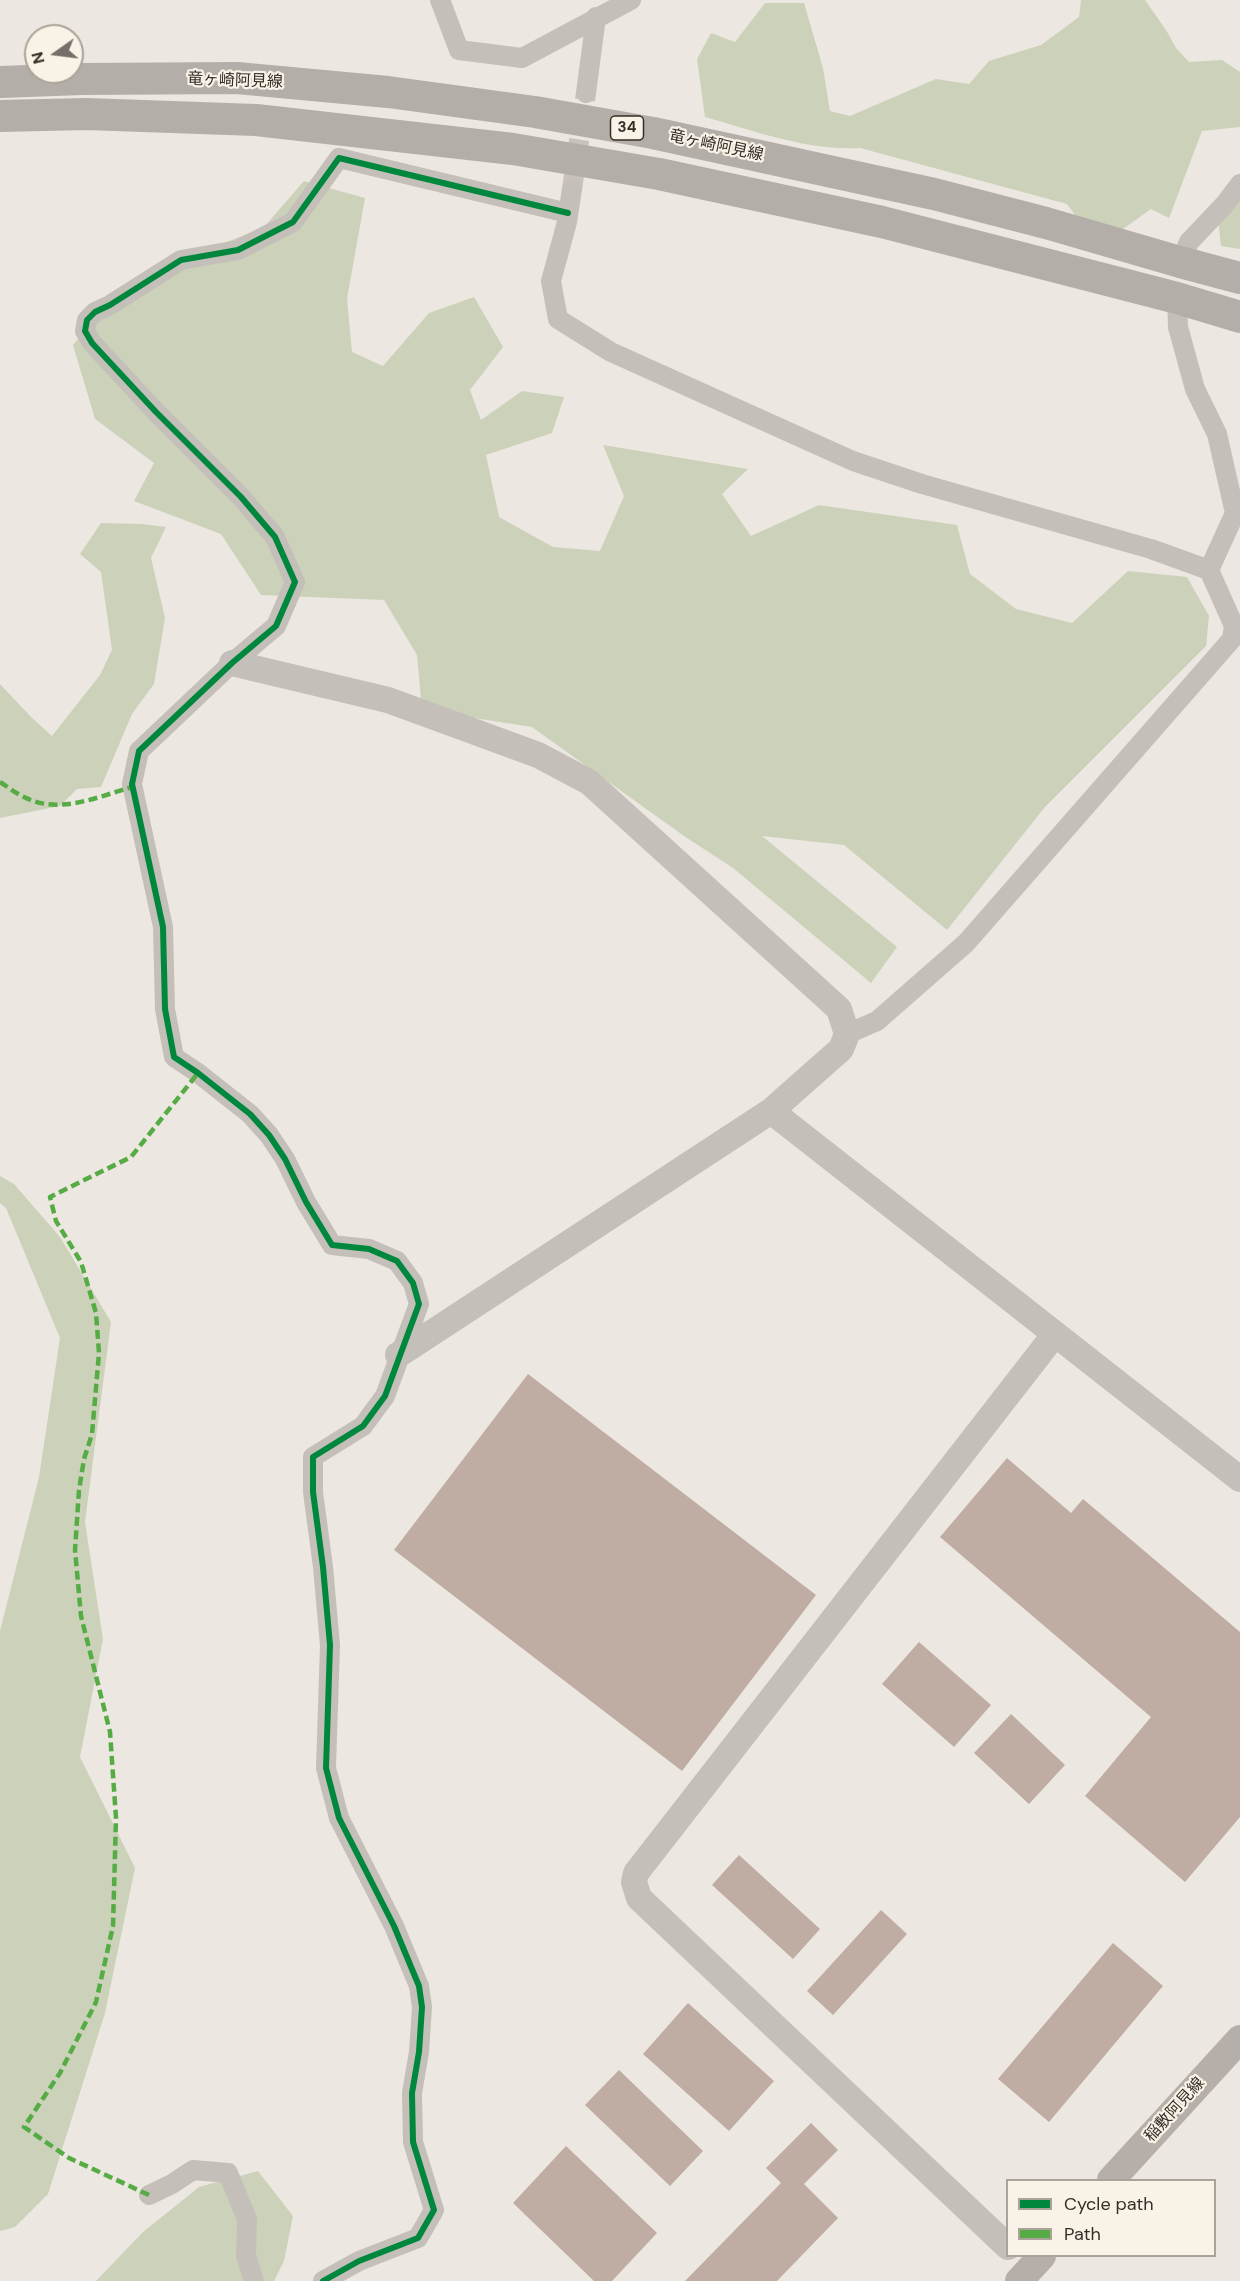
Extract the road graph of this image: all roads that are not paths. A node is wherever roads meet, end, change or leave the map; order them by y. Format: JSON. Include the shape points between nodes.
{"nodes":[{"id":1,"x":440,"y":0,"type":"edge"},
{"id":2,"x":632,"y":0,"type":"edge"},
{"id":3,"x":596,"y":17,"type":"junction"},
{"id":4,"x":0,"y":82,"type":"edge"},
{"id":5,"x":586,"y":93,"type":"tunnel mouth"},
{"id":6,"x":0,"y":116,"type":"edge"},
{"id":7,"x":1240,"y":184,"type":"edge"},
{"id":8,"x":572,"y":189,"type":"tunnel mouth"},
{"id":9,"x":568,"y":213,"type":"junction"},
{"id":10,"x":1180,"y":262,"type":"junction"},
{"id":11,"x":1240,"y":278,"type":"edge"},
{"id":12,"x":1176,"y":298,"type":"junction"},
{"id":13,"x":1240,"y":317,"type":"edge"},
{"id":14,"x":1209,"y":570,"type":"junction"},
{"id":15,"x":232,"y":663,"type":"junction"},
{"id":16,"x":847,"y":1034,"type":"junction"},
{"id":17,"x":771,"y":1111,"type":"junction"},
{"id":18,"x":1055,"y":1334,"type":"junction"},
{"id":19,"x":398,"y":1355,"type":"junction"},
{"id":20,"x":1240,"y":1479,"type":"edge"},
{"id":21,"x":1240,"y":2039,"type":"edge"},
{"id":22,"x":1113,"y":2179,"type":"edge"},
{"id":23,"x":149,"y":2195,"type":"dead end"},
{"id":24,"x":1006,"y":2245,"type":"edge"},
{"id":25,"x":254,"y":2281,"type":"edge"},
{"id":26,"x":323,"y":2281,"type":"edge"}],
"edges":[{"from":1,"to":3,"type":"street","via":[[459,50],[522,58]]},
{"from":2,"to":3,"type":"street"},
{"from":3,"to":5,"type":"street"},
{"from":4,"to":10,"type":"main road","name":"竜ヶ崎阿見線","number":"34","via":[[237,78],[388,92],[535,112],[653,132],[922,192]]},
{"from":6,"to":12,"type":"main road","via":[[87,114],[256,120],[513,149],[659,174],[882,222]]},
{"from":7,"to":10,"type":"street","via":[[1189,242]]},
{"from":8,"to":9,"type":"street"},
{"from":9,"to":14,"type":"street","via":[[550,281],[558,320],[611,352],[854,461],[1151,549]]},
{"from":9,"to":15,"type":"street","via":[[339,158],[293,222],[238,250],[181,260],[87,320],[85,331],[92,343],[275,537],[295,582],[276,626]]},
{"from":10,"to":11,"type":"main road","name":"竜ヶ崎阿見線","number":"34"},
{"from":12,"to":13,"type":"main road"},
{"from":12,"to":14,"type":"street","via":[[1186,358],[1195,389],[1217,434],[1235,513]]},
{"from":14,"to":16,"type":"street","via":[[1234,626],[1232,639],[966,943],[878,1021]]},
{"from":15,"to":16,"type":"street","via":[[388,700],[537,755],[589,782],[839,1009]]},
{"from":15,"to":19,"type":"street","via":[[139,751],[132,779],[163,927],[165,1009],[174,1057],[250,1114],[269,1135],[332,1245],[369,1249],[398,1261],[414,1283],[419,1304]]},
{"from":16,"to":17,"type":"street","via":[[841,1049]]},
{"from":17,"to":18,"type":"street"},
{"from":17,"to":19,"type":"street"},
{"from":18,"to":20,"type":"street"},
{"from":18,"to":24,"type":"street","via":[[636,1873],[634,1882],[639,1898]]},
{"from":19,"to":26,"type":"street","via":[[385,1396],[363,1426],[313,1457],[313,1492],[330,1645],[326,1768],[339,1818],[394,1926],[419,1986],[422,2007],[412,2092],[413,2142],[434,2210],[418,2238],[359,2261]]},
{"from":21,"to":22,"type":"main road","name":"稲敷阿見線"},
{"from":23,"to":25,"type":"street","via":[[193,2170],[228,2173],[247,2220],[246,2256]]}]}
